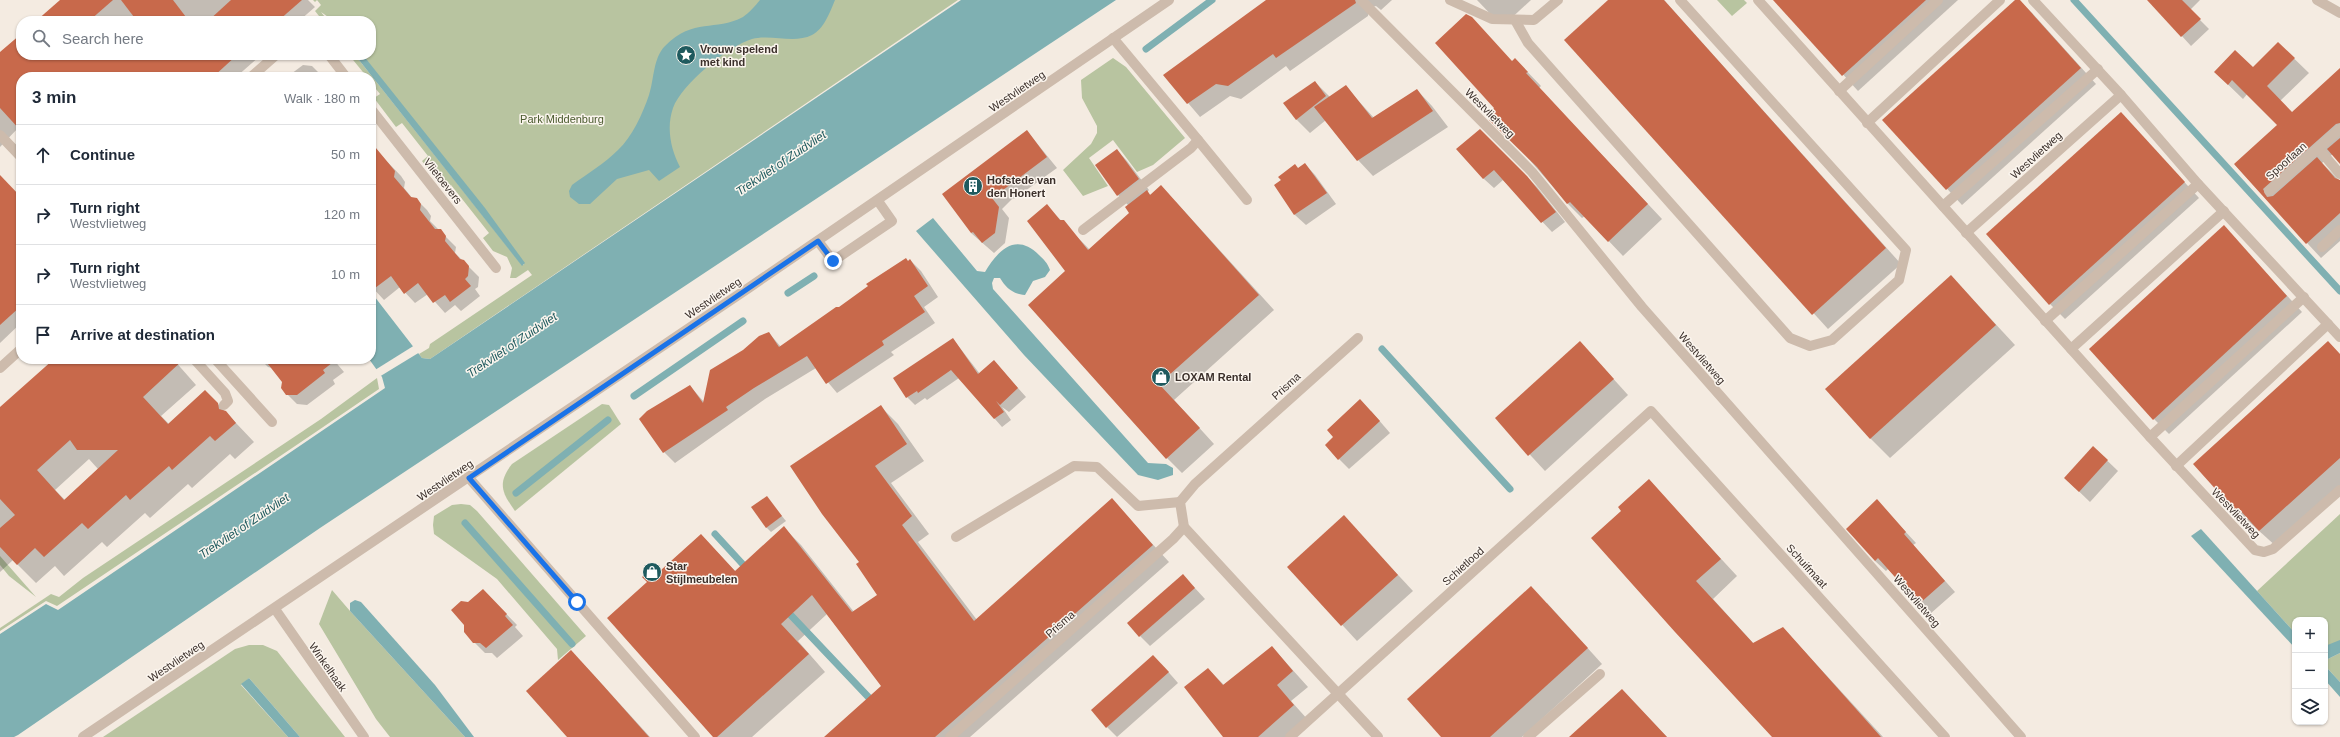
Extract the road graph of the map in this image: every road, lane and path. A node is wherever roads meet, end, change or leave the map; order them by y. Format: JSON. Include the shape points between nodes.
{"nodes":[{"id":1,"x":1169,"y":0,"type":"edge"},
{"id":2,"x":1361,"y":0,"type":"edge"},
{"id":3,"x":1450,"y":0,"type":"edge"},
{"id":4,"x":1558,"y":0,"type":"edge"},
{"id":5,"x":1680,"y":0,"type":"edge"},
{"id":6,"x":1758,"y":0,"type":"edge"},
{"id":7,"x":1938,"y":0,"type":"edge"},
{"id":8,"x":2000,"y":0,"type":"edge"},
{"id":9,"x":2033,"y":0,"type":"edge"},
{"id":10,"x":2317,"y":0,"type":"edge"},
{"id":11,"x":2340,"y":13,"type":"edge"},
{"id":12,"x":1515,"y":20,"type":"junction"},
{"id":13,"x":1114,"y":38,"type":"junction"},
{"id":14,"x":270,"y":60,"type":"edge"},
{"id":15,"x":333,"y":60,"type":"edge"},
{"id":16,"x":2098,"y":69,"type":"junction"},
{"id":17,"x":257,"y":72,"type":"edge"},
{"id":18,"x":342,"y":72,"type":"edge"},
{"id":19,"x":1839,"y":91,"type":"junction"},
{"id":20,"x":2121,"y":95,"type":"junction"},
{"id":21,"x":376,"y":115,"type":"edge"},
{"id":22,"x":1867,"y":123,"type":"junction"},
{"id":23,"x":2340,"y":129,"type":"edge"},
{"id":24,"x":0,"y":135,"type":"edge"},
{"id":25,"x":1198,"y":140,"type":"junction"},
{"id":26,"x":2318,"y":148,"type":"junction"},
{"id":27,"x":16,"y":151,"type":"edge"},
{"id":28,"x":2340,"y":174,"type":"edge"},
{"id":29,"x":2198,"y":184,"type":"junction"},
{"id":30,"x":2269,"y":191,"type":"dead end"},
{"id":31,"x":1247,"y":200,"type":"dead end"},
{"id":32,"x":878,"y":201,"type":"junction"},
{"id":33,"x":1942,"y":206,"type":"junction"},
{"id":34,"x":2224,"y":211,"type":"junction"},
{"id":35,"x":1083,"y":230,"type":"dead end"},
{"id":36,"x":2340,"y":230,"type":"edge"},
{"id":37,"x":1966,"y":233,"type":"junction"},
{"id":38,"x":818,"y":241,"type":"junction"},
{"id":39,"x":2322,"y":246,"type":"dead end"},
{"id":40,"x":496,"y":268,"type":"dead end"},
{"id":41,"x":2304,"y":297,"type":"junction"},
{"id":42,"x":2045,"y":321,"type":"junction"},
{"id":43,"x":2328,"y":324,"type":"junction"},
{"id":44,"x":2340,"y":337,"type":"edge"},
{"id":45,"x":1358,"y":338,"type":"dead end"},
{"id":46,"x":2071,"y":349,"type":"junction"},
{"id":47,"x":16,"y":354,"type":"edge"},
{"id":48,"x":199,"y":364,"type":"edge"},
{"id":49,"x":220,"y":364,"type":"edge"},
{"id":50,"x":0,"y":368,"type":"edge"},
{"id":51,"x":224,"y":405,"type":"dead end"},
{"id":52,"x":1651,"y":411,"type":"joint"},
{"id":53,"x":272,"y":422,"type":"dead end"},
{"id":54,"x":2150,"y":437,"type":"junction"},
{"id":55,"x":2176,"y":466,"type":"junction"},
{"id":56,"x":469,"y":478,"type":"junction"},
{"id":57,"x":2340,"y":490,"type":"edge"},
{"id":58,"x":1180,"y":502,"type":"junction"},
{"id":59,"x":1184,"y":527,"type":"junction"},
{"id":60,"x":956,"y":537,"type":"dead end"},
{"id":61,"x":275,"y":609,"type":"junction"},
{"id":62,"x":1600,"y":674,"type":"dead end"},
{"id":63,"x":1338,"y":695,"type":"junction"},
{"id":64,"x":83,"y":737,"type":"edge"},
{"id":65,"x":364,"y":737,"type":"edge"},
{"id":66,"x":695,"y":737,"type":"edge"},
{"id":67,"x":950,"y":737,"type":"edge"},
{"id":68,"x":1290,"y":737,"type":"edge"},
{"id":69,"x":1378,"y":737,"type":"edge"},
{"id":70,"x":1528,"y":737,"type":"edge"},
{"id":71,"x":1945,"y":737,"type":"edge"},
{"id":72,"x":2021,"y":737,"type":"edge"}],
"edges":[{"from":1,"to":13,"type":"street","name":"Westvlietweg"},
{"from":2,"to":72,"type":"street","name":"Westvlietweg","via":[[1532,172],[1642,307]]},
{"from":3,"to":12,"type":"street","via":[[1492,19]]},
{"from":4,"to":12,"type":"street","via":[[1534,20]]},
{"from":5,"to":12,"type":"street","via":[[1906,250],[1899,280],[1832,340],[1810,346],[1790,338],[1528,43]]},
{"from":6,"to":19,"type":"street","name":"Westvlietweg"},
{"from":7,"to":19,"type":"street"},
{"from":8,"to":22,"type":"street"},
{"from":9,"to":16,"type":"street"},
{"from":10,"to":11,"type":"street"},
{"from":13,"to":25,"type":"street"},
{"from":13,"to":32,"type":"street","name":"Westvlietweg"},
{"from":14,"to":17,"type":"street"},
{"from":15,"to":18,"type":"street"},
{"from":16,"to":20,"type":"street"},
{"from":16,"to":33,"type":"street"},
{"from":19,"to":22,"type":"street","name":"Westvlietweg"},
{"from":20,"to":29,"type":"street"},
{"from":20,"to":37,"type":"street","name":"Westvlietweg"},
{"from":21,"to":40,"type":"street","name":"Vlietoevers"},
{"from":22,"to":33,"type":"street","name":"Westvlietweg"},
{"from":23,"to":26,"type":"street","name":"Spoorlaan"},
{"from":24,"to":27,"type":"street"},
{"from":25,"to":31,"type":"street"},
{"from":25,"to":35,"type":"street"},
{"from":26,"to":28,"type":"street","name":"Spoorlaan"},
{"from":26,"to":30,"type":"street","name":"Spoorlaan"},
{"from":29,"to":34,"type":"street"},
{"from":29,"to":42,"type":"street"},
{"from":32,"to":38,"type":"street","name":"Westvlietweg"},
{"from":32,"to":38,"type":"street","via":[[892,221],[833,261]]},
{"from":33,"to":37,"type":"street","name":"Westvlietweg"},
{"from":34,"to":41,"type":"street"},
{"from":34,"to":46,"type":"street"},
{"from":36,"to":39,"type":"street"},
{"from":37,"to":42,"type":"street","name":"Westvlietweg"},
{"from":38,"to":56,"type":"street","name":"Westvlietweg"},
{"from":41,"to":43,"type":"street"},
{"from":41,"to":54,"type":"street"},
{"from":42,"to":46,"type":"street","name":"Westvlietweg"},
{"from":43,"to":44,"type":"street"},
{"from":43,"to":55,"type":"street"},
{"from":45,"to":58,"type":"street","name":"Prisma","via":[[1195,484]]},
{"from":46,"to":54,"type":"street","name":"Westvlietweg"},
{"from":47,"to":50,"type":"street"},
{"from":48,"to":51,"type":"street","via":[[225,393],[228,401]]},
{"from":49,"to":53,"type":"street"},
{"from":52,"to":63,"type":"street","name":"Schietlood"},
{"from":52,"to":71,"type":"street","name":"Schuifmaat"},
{"from":54,"to":55,"type":"street","name":"Westvlietweg"},
{"from":55,"to":57,"type":"street","name":"Westvlietweg","via":[[2255,550],[2264,552],[2273,549]]},
{"from":56,"to":61,"type":"street","name":"Westvlietweg"},
{"from":56,"to":66,"type":"street"},
{"from":58,"to":59,"type":"street"},
{"from":58,"to":60,"type":"street","via":[[1138,506],[1097,467],[1074,466]]},
{"from":59,"to":63,"type":"street"},
{"from":59,"to":67,"type":"street","name":"Prisma"},
{"from":61,"to":64,"type":"street","name":"Westvlietweg"},
{"from":61,"to":65,"type":"street","name":"Winkelhaak"},
{"from":62,"to":70,"type":"street"},
{"from":63,"to":68,"type":"street","name":"Schietlood"},
{"from":63,"to":69,"type":"street"}]}
